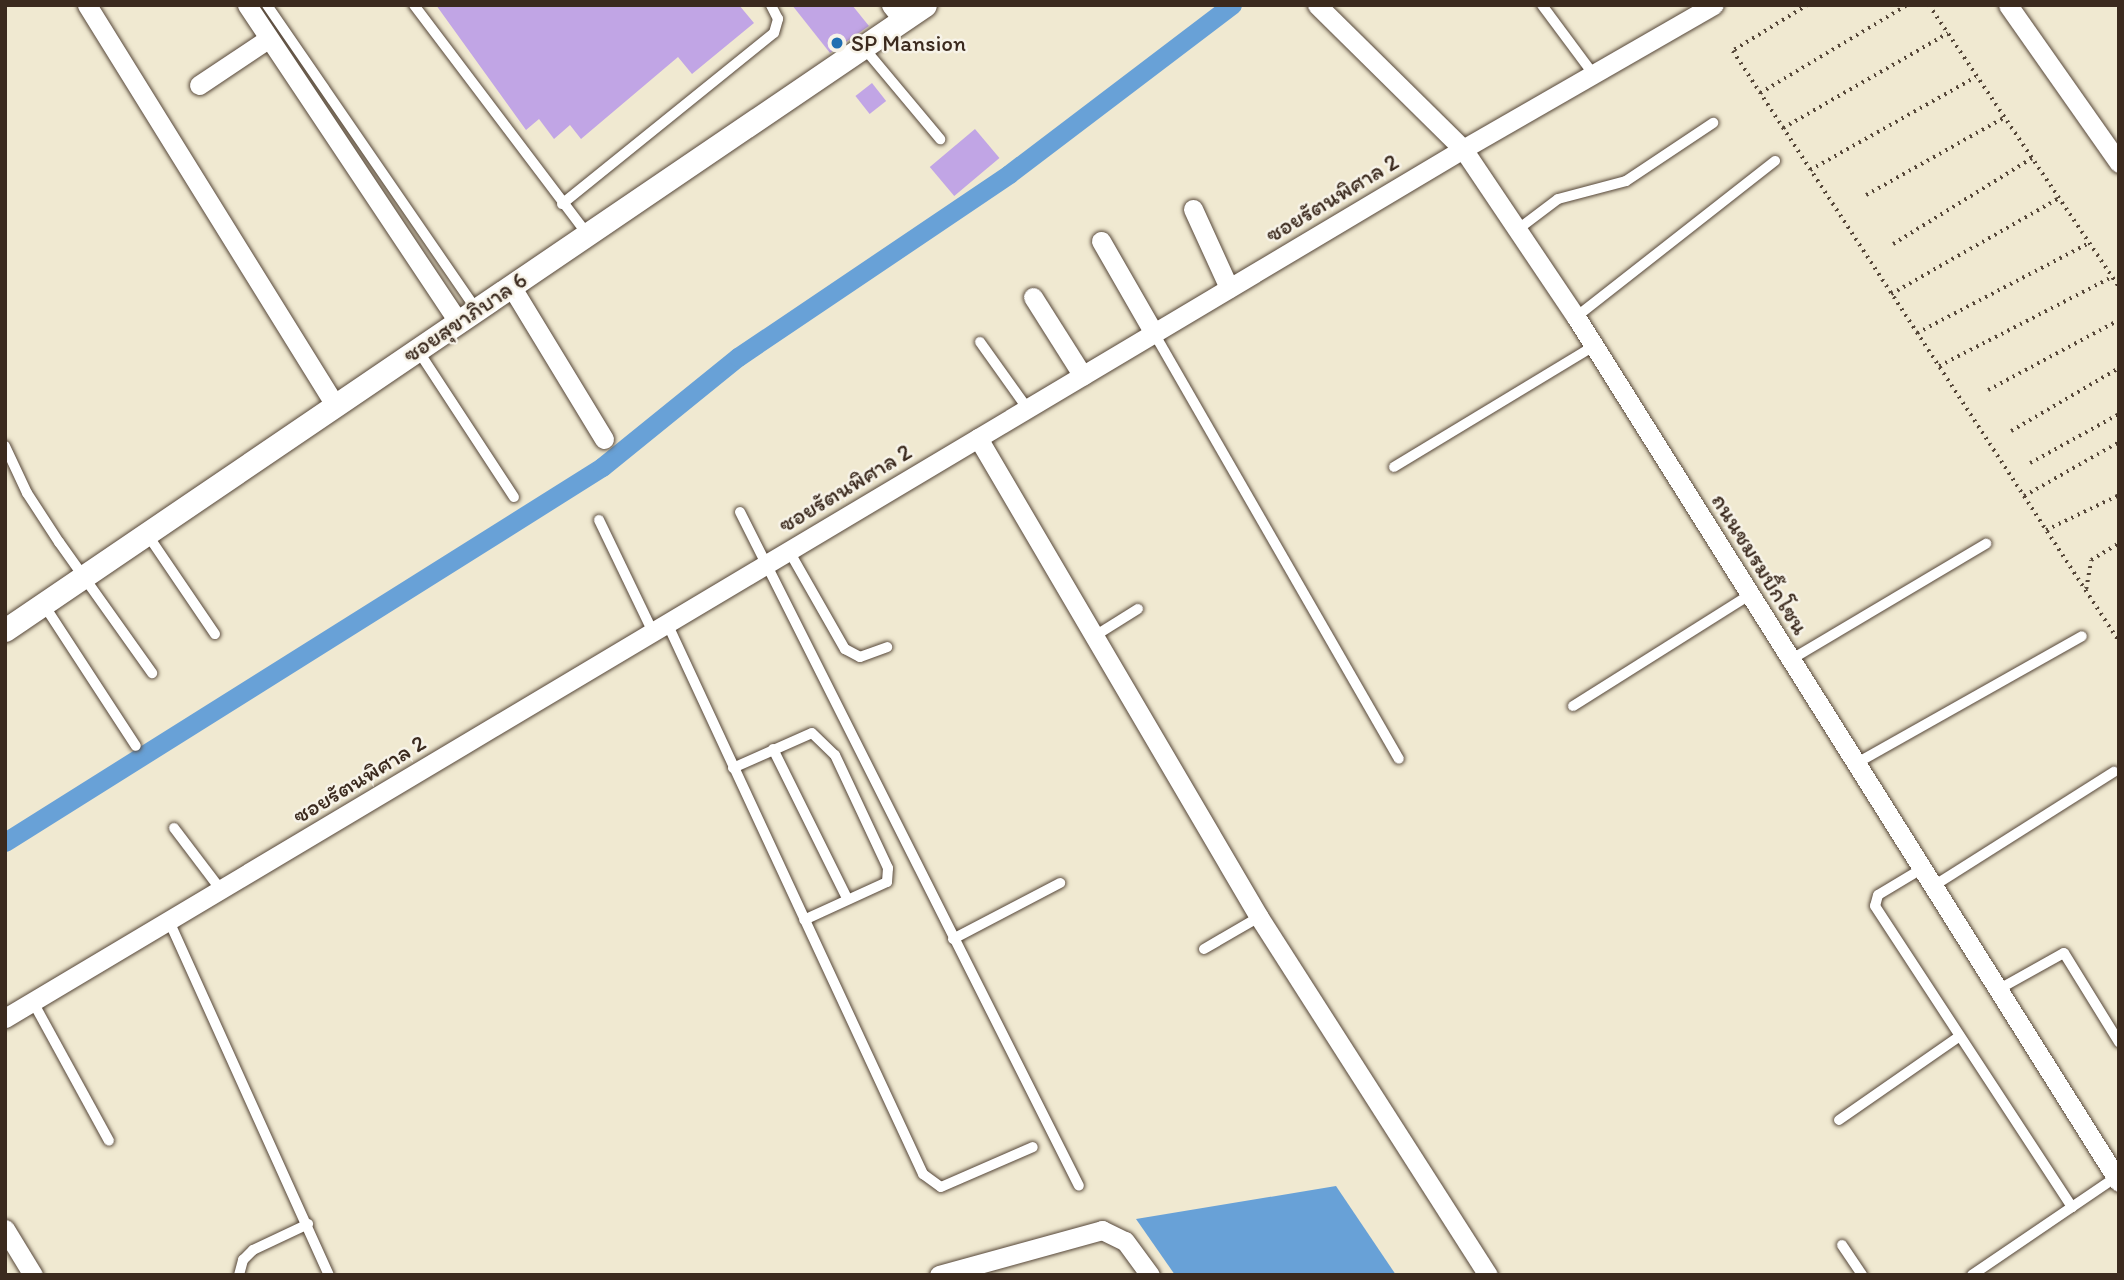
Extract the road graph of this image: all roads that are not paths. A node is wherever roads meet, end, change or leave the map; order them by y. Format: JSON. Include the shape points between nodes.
{"nodes":[{"id":1,"x":87,"y":5,"type":"edge"},
{"id":2,"x":247,"y":5,"type":"edge"},
{"id":3,"x":267,"y":5,"type":"edge"},
{"id":4,"x":414,"y":5,"type":"edge"},
{"id":5,"x":771,"y":5,"type":"edge"},
{"id":6,"x":925,"y":5,"type":"edge"},
{"id":7,"x":1317,"y":5,"type":"edge"},
{"id":8,"x":1542,"y":5,"type":"edge"},
{"id":9,"x":1713,"y":5,"type":"edge"},
{"id":10,"x":2008,"y":5,"type":"edge"},
{"id":11,"x":897,"y":13,"type":"edge"},
{"id":12,"x":268,"y":39,"type":"junction"},
{"id":13,"x":864,"y":47,"type":"junction"},
{"id":14,"x":1594,"y":75,"type":"junction"},
{"id":15,"x":199,"y":85,"type":"dead end"},
{"id":16,"x":1713,"y":123,"type":"dead end"},
{"id":17,"x":940,"y":139,"type":"dead end"},
{"id":18,"x":1463,"y":149,"type":"junction"},
{"id":19,"x":1775,"y":161,"type":"dead end"},
{"id":20,"x":2119,"y":163,"type":"edge"},
{"id":21,"x":562,"y":204,"type":"junction"},
{"id":22,"x":1193,"y":209,"type":"dead end"},
{"id":23,"x":1517,"y":230,"type":"junction"},
{"id":24,"x":587,"y":234,"type":"junction"},
{"id":25,"x":1101,"y":241,"type":"dead end"},
{"id":26,"x":511,"y":286,"type":"junction"},
{"id":27,"x":1229,"y":288,"type":"junction"},
{"id":28,"x":1033,"y":297,"type":"dead end"},
{"id":29,"x":467,"y":315,"type":"junction"},
{"id":30,"x":1576,"y":317,"type":"junction"},
{"id":31,"x":1154,"y":333,"type":"junction"},
{"id":32,"x":981,"y":342,"type":"dead end"},
{"id":33,"x":1594,"y":346,"type":"junction"},
{"id":34,"x":418,"y":349,"type":"junction"},
{"id":35,"x":1083,"y":376,"type":"junction"},
{"id":36,"x":335,"y":405,"type":"junction"},
{"id":37,"x":1027,"y":408,"type":"junction"},
{"id":38,"x":978,"y":438,"type":"junction"},
{"id":39,"x":604,"y":439,"type":"dead end"},
{"id":40,"x":5,"y":446,"type":"edge"},
{"id":41,"x":1394,"y":467,"type":"dead end"},
{"id":42,"x":514,"y":497,"type":"dead end"},
{"id":43,"x":740,"y":512,"type":"dead end"},
{"id":44,"x":599,"y":520,"type":"dead end"},
{"id":45,"x":147,"y":534,"type":"junction"},
{"id":46,"x":1986,"y":544,"type":"dead end"},
{"id":47,"x":789,"y":551,"type":"junction"},
{"id":48,"x":768,"y":563,"type":"junction"},
{"id":49,"x":86,"y":575,"type":"junction"},
{"id":50,"x":1751,"y":594,"type":"junction"},
{"id":51,"x":43,"y":604,"type":"junction"},
{"id":52,"x":1139,"y":608,"type":"dead end"},
{"id":53,"x":660,"y":628,"type":"junction"},
{"id":54,"x":5,"y":630,"type":"edge"},
{"id":55,"x":215,"y":634,"type":"dead end"},
{"id":56,"x":2082,"y":636,"type":"dead end"},
{"id":57,"x":1092,"y":637,"type":"junction"},
{"id":58,"x":887,"y":647,"type":"dead end"},
{"id":59,"x":1792,"y":659,"type":"junction"},
{"id":60,"x":152,"y":673,"type":"dead end"},
{"id":61,"x":1573,"y":706,"type":"dead end"},
{"id":62,"x":136,"y":746,"type":"dead end"},
{"id":63,"x":772,"y":749,"type":"junction"},
{"id":64,"x":1399,"y":759,"type":"dead end"},
{"id":65,"x":1857,"y":763,"type":"junction"},
{"id":66,"x":733,"y":768,"type":"junction"},
{"id":67,"x":2114,"y":772,"type":"dead end"},
{"id":68,"x":174,"y":828,"type":"dead end"},
{"id":69,"x":1924,"y":867,"type":"junction"},
{"id":70,"x":1060,"y":883,"type":"dead end"},
{"id":71,"x":1935,"y":885,"type":"junction"},
{"id":72,"x":221,"y":890,"type":"junction"},
{"id":73,"x":847,"y":898,"type":"junction"},
{"id":74,"x":1259,"y":917,"type":"junction"},
{"id":75,"x":804,"y":920,"type":"junction"},
{"id":76,"x":169,"y":921,"type":"junction"},
{"id":77,"x":953,"y":939,"type":"junction"},
{"id":78,"x":1204,"y":949,"type":"dead end"},
{"id":79,"x":2001,"y":988,"type":"junction"},
{"id":80,"x":33,"y":1002,"type":"junction"},
{"id":81,"x":5,"y":1018,"type":"edge"},
{"id":82,"x":1961,"y":1036,"type":"junction"},
{"id":83,"x":2119,"y":1042,"type":"edge"},
{"id":84,"x":1839,"y":1121,"type":"dead end"},
{"id":85,"x":109,"y":1141,"type":"dead end"},
{"id":86,"x":1033,"y":1147,"type":"dead end"},
{"id":87,"x":2117,"y":1180,"type":"edge"},
{"id":88,"x":1079,"y":1186,"type":"dead end"},
{"id":89,"x":2072,"y":1207,"type":"junction"},
{"id":90,"x":308,"y":1224,"type":"junction"},
{"id":91,"x":5,"y":1229,"type":"edge"},
{"id":92,"x":1842,"y":1245,"type":"dead end"},
{"id":93,"x":33,"y":1275,"type":"edge"},
{"id":94,"x":239,"y":1275,"type":"edge"},
{"id":95,"x":329,"y":1275,"type":"edge"},
{"id":96,"x":939,"y":1275,"type":"edge"},
{"id":97,"x":1150,"y":1275,"type":"edge"},
{"id":98,"x":1488,"y":1275,"type":"edge"},
{"id":99,"x":1862,"y":1275,"type":"edge"},
{"id":100,"x":1972,"y":1275,"type":"edge"}],
"edges":[{"from":1,"to":36,"type":"street"},
{"from":2,"to":12,"type":"street"},
{"from":3,"to":29,"type":"lane"},
{"from":4,"to":21,"type":"lane"},
{"from":5,"to":21,"type":"lane","via":[[778,19],[774,33]]},
{"from":6,"to":11,"type":"street","name":"ซอยสุขาภิบาล 6"},
{"from":7,"to":18,"type":"street","name":"ถนนชมรมบิ๊กโซน"},
{"from":8,"to":14,"type":"lane"},
{"from":9,"to":14,"type":"street","name":"ซอยรัตนพิศาล 2"},
{"from":10,"to":20,"type":"street"},
{"from":11,"to":13,"type":"street","name":"ซอยสุขาภิบาล 6"},
{"from":12,"to":15,"type":"street"},
{"from":12,"to":29,"type":"street"},
{"from":13,"to":17,"type":"lane"},
{"from":13,"to":24,"type":"street","name":"ซอยสุขาภิบาล 6"},
{"from":14,"to":18,"type":"street","name":"ซอยรัตนพิศาล 2"},
{"from":16,"to":23,"type":"lane","via":[[1626,180],[1558,199]]},
{"from":18,"to":23,"type":"street","name":"ถนนชมรมบิ๊กโซน"},
{"from":18,"to":27,"type":"street","name":"ซอยรัตนพิศาล 2"},
{"from":19,"to":30,"type":"lane"},
{"from":21,"to":24,"type":"lane"},
{"from":22,"to":27,"type":"street"},
{"from":23,"to":30,"type":"street","name":"ถนนชมรมบิ๊กโซน"},
{"from":24,"to":26,"type":"street","name":"ซอยสุขาภิบาล 6"},
{"from":25,"to":31,"type":"street"},
{"from":26,"to":29,"type":"street","name":"ซอยสุขาภิบาล 6"},
{"from":26,"to":39,"type":"street"},
{"from":27,"to":31,"type":"street","name":"ซอยรัตนพิศาล 2"},
{"from":28,"to":35,"type":"street"},
{"from":29,"to":34,"type":"street","name":"ซอยสุขาภิบาล 6"},
{"from":30,"to":33,"type":"street","name":"ถนนชมรมบิ๊กโซน"},
{"from":31,"to":35,"type":"street","name":"ซอยรัตนพิศาล 2"},
{"from":31,"to":64,"type":"lane"},
{"from":32,"to":37,"type":"lane"},
{"from":33,"to":41,"type":"lane"},
{"from":33,"to":50,"type":"street","name":"ถนนชมรมบิ๊กโซน"},
{"from":34,"to":36,"type":"street","name":"ซอยสุขาภิบาล 6"},
{"from":34,"to":42,"type":"lane"},
{"from":35,"to":37,"type":"street","name":"ซอยรัตนพิศาล 2"},
{"from":36,"to":45,"type":"street","name":"ซอยสุขาภิบาล 6"},
{"from":37,"to":38,"type":"street","name":"ซอยรัตนพิศาล 2"},
{"from":38,"to":47,"type":"street","name":"ซอยรัตนพิศาล 2"},
{"from":38,"to":57,"type":"street"},
{"from":40,"to":49,"type":"lane","via":[[27,493]]},
{"from":43,"to":48,"type":"lane"},
{"from":44,"to":53,"type":"lane"},
{"from":45,"to":49,"type":"street","name":"ซอยสุขาภิบาล 6"},
{"from":45,"to":55,"type":"lane"},
{"from":46,"to":59,"type":"lane"},
{"from":47,"to":48,"type":"street","name":"ซอยรัตนพิศาล 2"},
{"from":47,"to":58,"type":"lane","via":[[845,649],[860,657]]},
{"from":48,"to":53,"type":"street","name":"ซอยรัตนพิศาล 2"},
{"from":48,"to":77,"type":"lane"},
{"from":49,"to":51,"type":"street","name":"ซอยสุขาภิบาล 6"},
{"from":49,"to":60,"type":"lane"},
{"from":50,"to":59,"type":"street","name":"ถนนชมรมบิ๊กโซน"},
{"from":50,"to":61,"type":"lane"},
{"from":51,"to":54,"type":"street","name":"ซอยสุขาภิบาล 6"},
{"from":51,"to":62,"type":"lane"},
{"from":52,"to":57,"type":"lane"},
{"from":53,"to":66,"type":"lane"},
{"from":53,"to":72,"type":"street","name":"ซอยรัตนพิศาล 2"},
{"from":56,"to":65,"type":"lane"},
{"from":57,"to":74,"type":"street"},
{"from":59,"to":65,"type":"street","name":"ถนนชมรมบิ๊กโซน"},
{"from":63,"to":66,"type":"lane"},
{"from":63,"to":73,"type":"lane"},
{"from":63,"to":73,"type":"lane","via":[[812,733],[835,755],[888,868],[887,882]]},
{"from":65,"to":69,"type":"street","name":"ถนนชมรมบิ๊กโซน"},
{"from":66,"to":75,"type":"lane"},
{"from":67,"to":71,"type":"lane"},
{"from":68,"to":72,"type":"lane"},
{"from":69,"to":71,"type":"street","name":"ถนนชมรมบิ๊กโซน"},
{"from":69,"to":82,"type":"lane","via":[[1878,895],[1875,906]]},
{"from":70,"to":77,"type":"lane"},
{"from":71,"to":79,"type":"street","name":"ถนนชมรมบิ๊กโซน"},
{"from":72,"to":76,"type":"street","name":"ซอยรัตนพิศาล 2"},
{"from":73,"to":75,"type":"lane"},
{"from":74,"to":78,"type":"lane"},
{"from":74,"to":98,"type":"street"},
{"from":75,"to":86,"type":"lane","via":[[923,1174],[932,1183],[941,1187]]},
{"from":76,"to":80,"type":"street","name":"ซอยรัตนพิศาล 2"},
{"from":76,"to":90,"type":"lane"},
{"from":77,"to":88,"type":"lane"},
{"from":79,"to":83,"type":"lane","via":[[2064,953]]},
{"from":79,"to":87,"type":"street","name":"ถนนชมรมบิ๊กโซน"},
{"from":80,"to":81,"type":"street","name":"ซอยรัตนพิศาล 2"},
{"from":80,"to":85,"type":"lane"},
{"from":82,"to":84,"type":"lane"},
{"from":82,"to":89,"type":"lane"},
{"from":87,"to":89,"type":"lane"},
{"from":89,"to":100,"type":"lane"},
{"from":90,"to":94,"type":"lane","via":[[253,1250],[243,1260]]},
{"from":90,"to":95,"type":"lane"},
{"from":91,"to":93,"type":"street"},
{"from":92,"to":99,"type":"lane"},
{"from":96,"to":97,"type":"street","via":[[1102,1230],[1125,1241]]}]}
